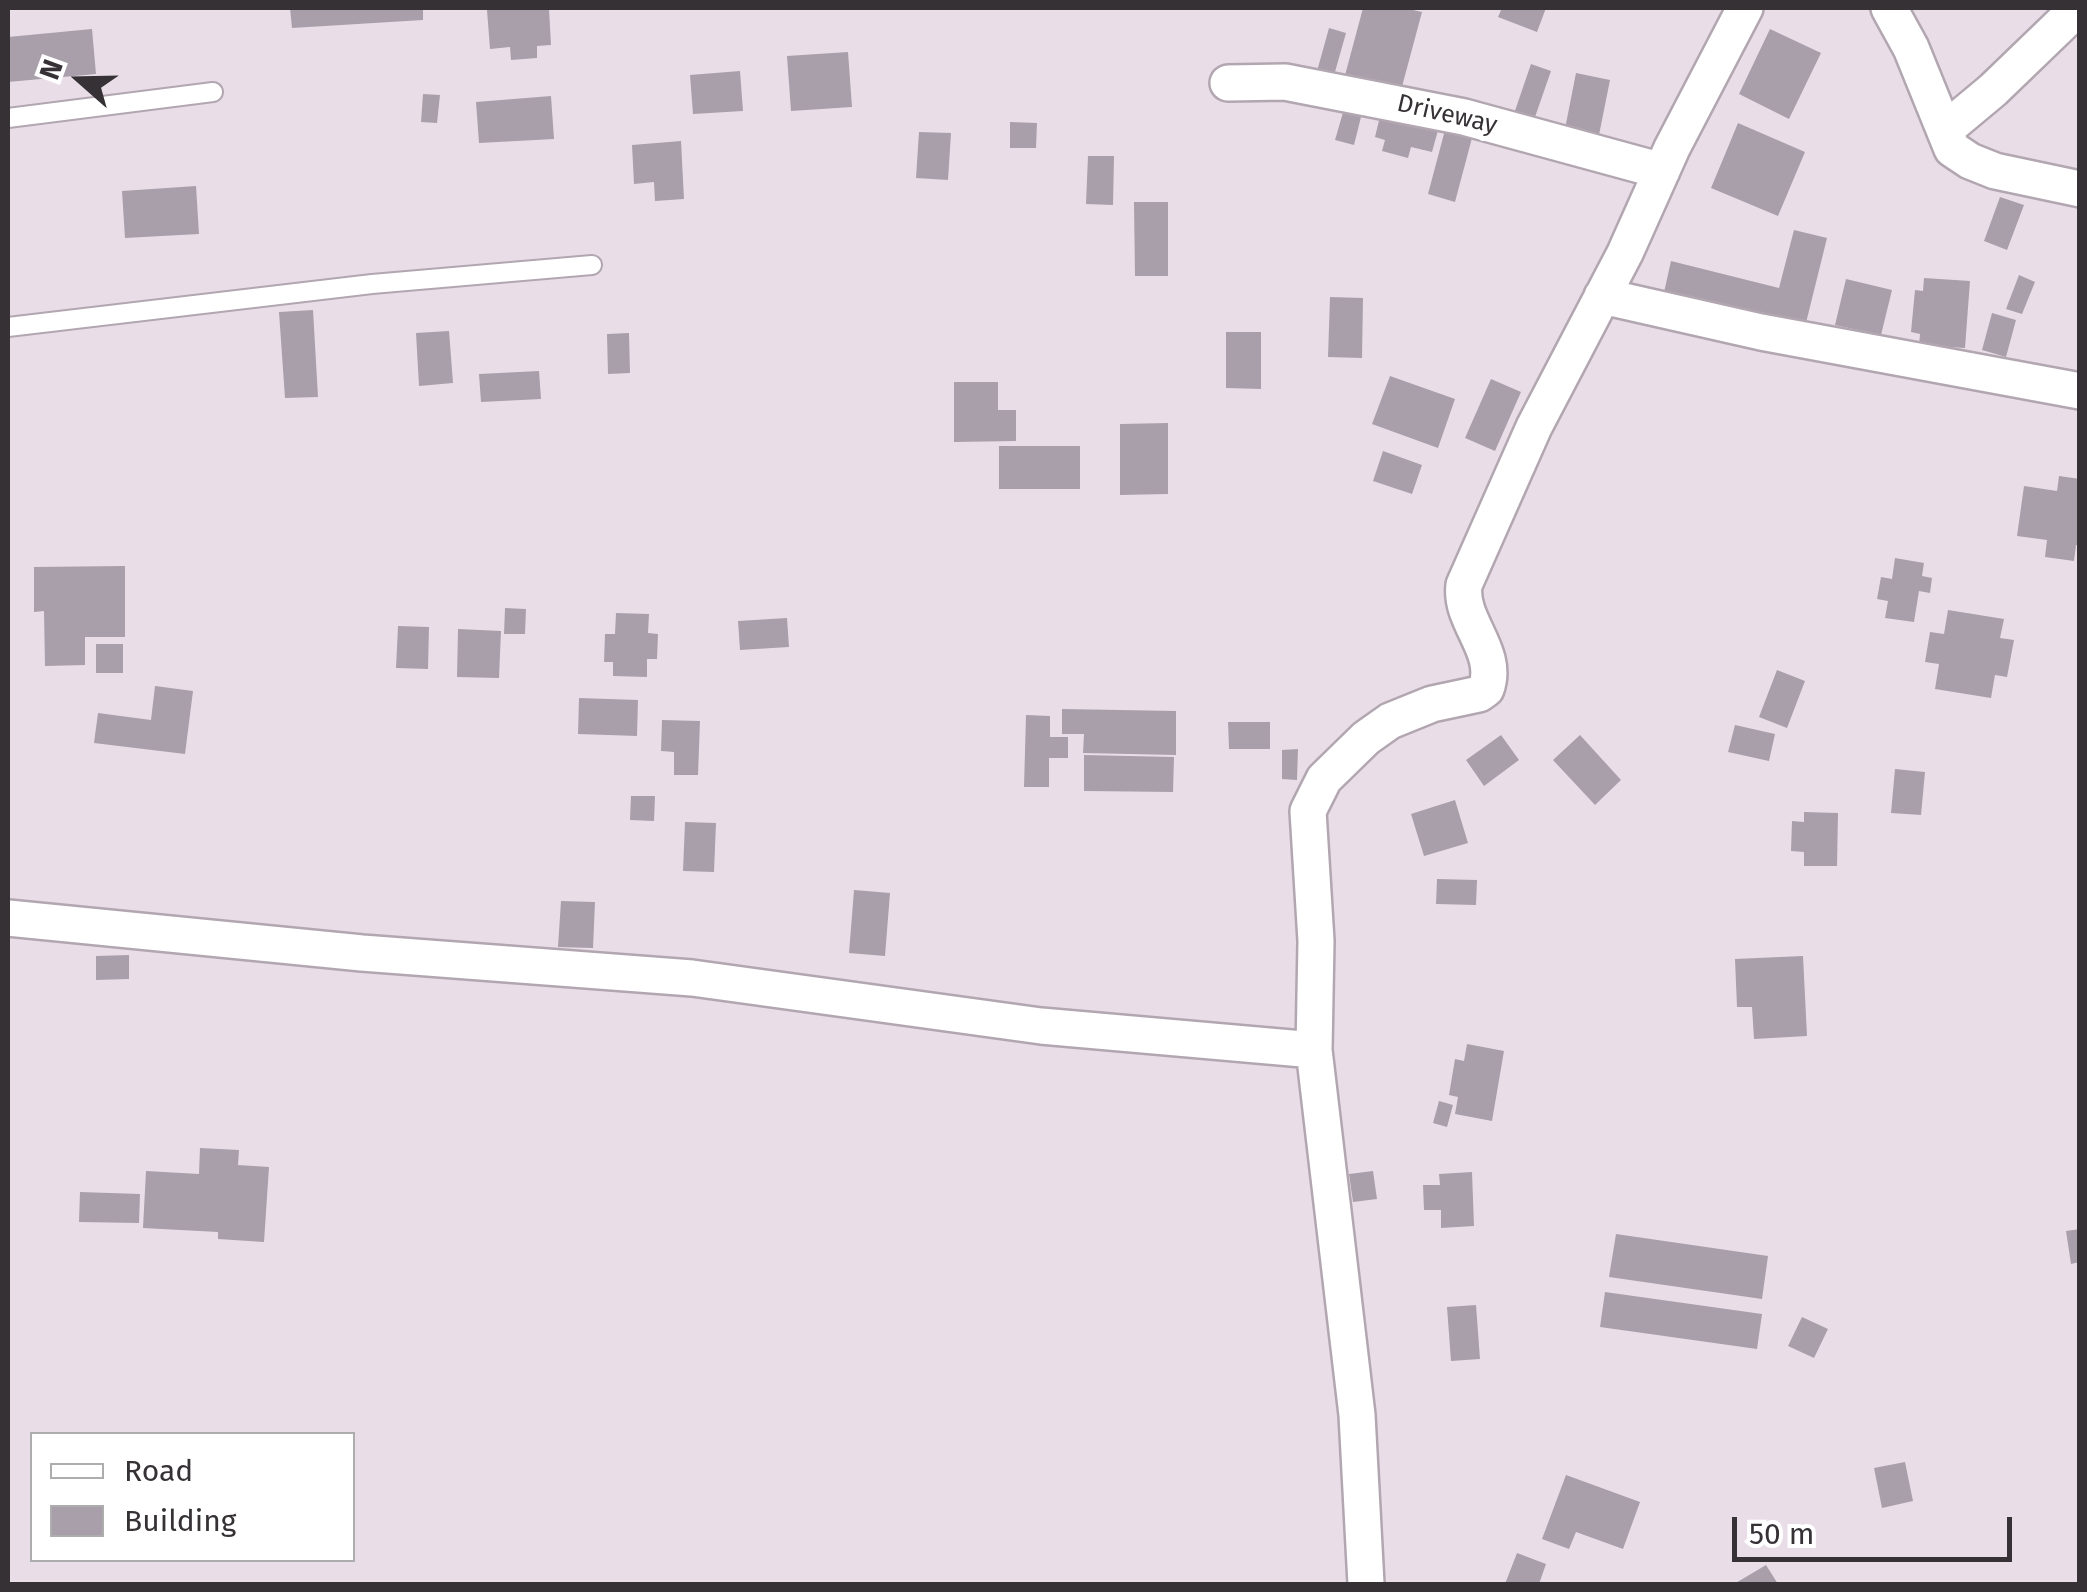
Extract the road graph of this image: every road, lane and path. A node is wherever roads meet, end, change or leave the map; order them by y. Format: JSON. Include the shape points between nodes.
{"nodes":[{"id":1,"x":1745,"y":8,"type":"edge"},
{"id":2,"x":1889,"y":8,"type":"edge"},
{"id":3,"x":2078,"y":8,"type":"edge"},
{"id":4,"x":1228,"y":82,"type":"dead end"},
{"id":5,"x":213,"y":92,"type":"dead end"},
{"id":6,"x":8,"y":118,"type":"edge"},
{"id":7,"x":1944,"y":130,"type":"junction"},
{"id":8,"x":1662,"y":171,"type":"junction"},
{"id":9,"x":2080,"y":189,"type":"edge"},
{"id":10,"x":592,"y":266,"type":"dead end"},
{"id":11,"x":1602,"y":296,"type":"junction"},
{"id":12,"x":8,"y":327,"type":"edge"},
{"id":13,"x":2080,"y":391,"type":"edge"},
{"id":14,"x":8,"y":918,"type":"edge"},
{"id":15,"x":1314,"y":1050,"type":"junction"},
{"id":16,"x":1366,"y":1584,"type":"edge"}],
"edges":[{"from":1,"to":8,"type":"street"},
{"from":2,"to":7,"type":"street"},
{"from":3,"to":7,"type":"street"},
{"from":4,"to":8,"type":"street","name":"Driveway","via":[[1285,82],[1464,117]]},
{"from":5,"to":6,"type":"lane"},
{"from":7,"to":9,"type":"street","via":[[1952,149],[1970,161]]},
{"from":8,"to":11,"type":"street"},
{"from":10,"to":12,"type":"lane"},
{"from":11,"to":13,"type":"street"},
{"from":11,"to":15,"type":"street","via":[[1534,427],[1464,586],[1466,608],[1486,652],[1486,689],[1390,721],[1345,757],[1312,800],[1307,821],[1316,941]]},
{"from":14,"to":15,"type":"street","via":[[629,971],[1041,1026]]},
{"from":15,"to":16,"type":"street","via":[[1357,1415]]}]}
